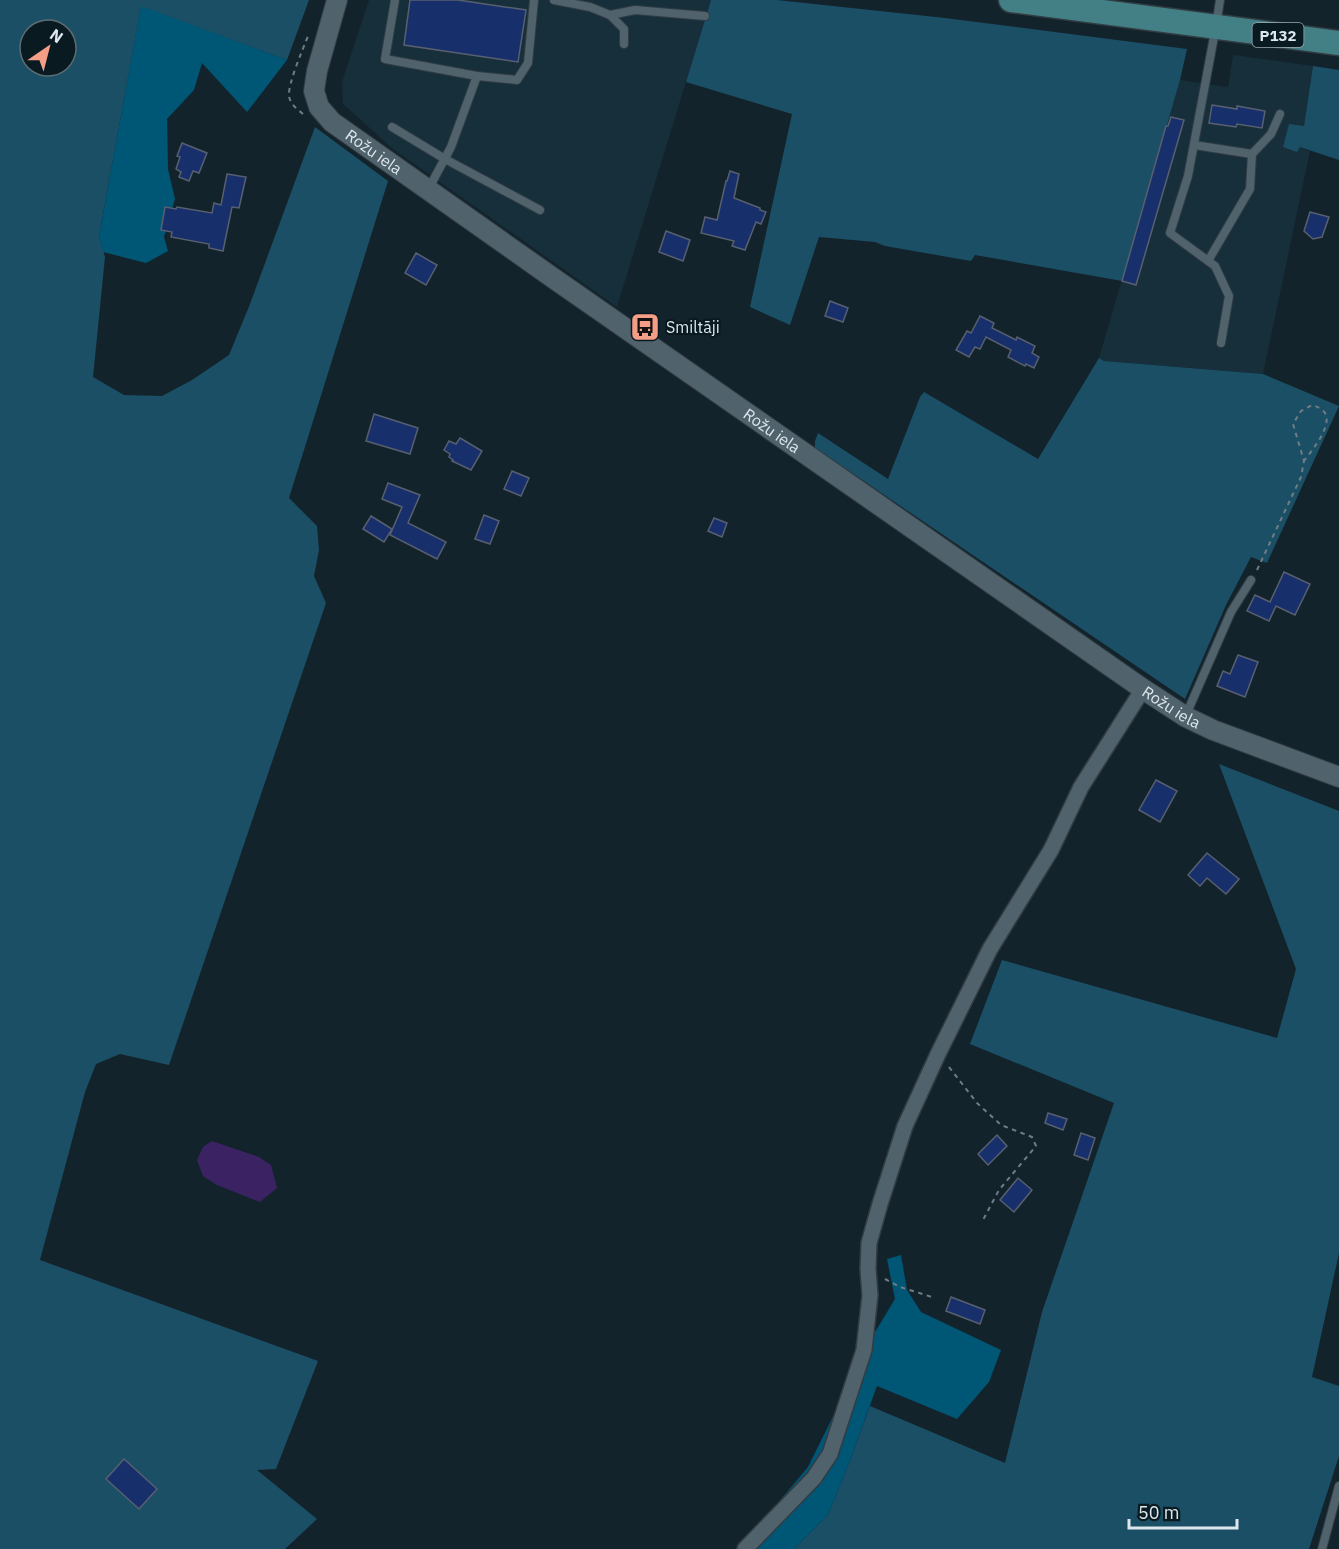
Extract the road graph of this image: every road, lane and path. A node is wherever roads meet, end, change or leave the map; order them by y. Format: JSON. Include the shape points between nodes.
{"nodes":[{"id":1,"x":337,"y":0,"type":"edge"},
{"id":2,"x":395,"y":0,"type":"edge"},
{"id":3,"x":534,"y":0,"type":"edge"},
{"id":4,"x":554,"y":0,"type":"edge"},
{"id":5,"x":1011,"y":0,"type":"edge"},
{"id":6,"x":1220,"y":0,"type":"edge"},
{"id":7,"x":610,"y":15,"type":"junction"},
{"id":8,"x":705,"y":16,"type":"dead end"},
{"id":9,"x":1216,"y":26,"type":"junction"},
{"id":10,"x":624,"y":44,"type":"dead end"},
{"id":11,"x":1339,"y":44,"type":"edge"},
{"id":12,"x":477,"y":76,"type":"junction"},
{"id":13,"x":1280,"y":114,"type":"dead end"},
{"id":14,"x":392,"y":127,"type":"dead end"},
{"id":15,"x":1194,"y":145,"type":"junction"},
{"id":16,"x":1252,"y":154,"type":"junction"},
{"id":17,"x":445,"y":159,"type":"junction"},
{"id":18,"x":428,"y":190,"type":"junction"},
{"id":19,"x":540,"y":210,"type":"dead end"},
{"id":20,"x":1208,"y":261,"type":"junction"},
{"id":21,"x":1221,"y":343,"type":"dead end"},
{"id":22,"x":1304,"y":461,"type":"junction"},
{"id":23,"x":1251,"y":580,"type":"joint"},
{"id":24,"x":1143,"y":689,"type":"junction"},
{"id":25,"x":1186,"y":717,"type":"junction"},
{"id":26,"x":1339,"y":777,"type":"edge"},
{"id":27,"x":938,"y":1054,"type":"junction"},
{"id":28,"x":983,"y":1220,"type":"dead end"},
{"id":29,"x":868,"y":1269,"type":"junction"},
{"id":30,"x":932,"y":1298,"type":"dead end"},
{"id":31,"x":1339,"y":1486,"type":"edge"},
{"id":32,"x":744,"y":1549,"type":"edge"},
{"id":33,"x":1322,"y":1549,"type":"edge"}],
"edges":[{"from":1,"to":18,"type":"street","name":"Rožu iela","via":[[317,71],[314,91],[319,107],[332,122]]},
{"from":2,"to":12,"type":"lane","via":[[385,60]]},
{"from":3,"to":12,"type":"lane","via":[[528,63],[517,80]]},
{"from":4,"to":7,"type":"lane","via":[[590,6]]},
{"from":5,"to":9,"type":"main road","number":"P132"},
{"from":6,"to":9,"type":"lane"},
{"from":7,"to":8,"type":"lane","via":[[635,10]]},
{"from":7,"to":10,"type":"lane","via":[[624,29]]},
{"from":9,"to":11,"type":"main road","number":"P132"},
{"from":9,"to":15,"type":"lane"},
{"from":12,"to":17,"type":"lane"},
{"from":13,"to":16,"type":"lane","via":[[1271,134]]},
{"from":14,"to":17,"type":"lane"},
{"from":15,"to":16,"type":"lane"},
{"from":15,"to":20,"type":"lane","via":[[1170,233]]},
{"from":16,"to":20,"type":"lane","via":[[1250,189]]},
{"from":17,"to":18,"type":"lane"},
{"from":17,"to":19,"type":"lane"},
{"from":18,"to":24,"type":"street","name":"Rožu iela"},
{"from":20,"to":21,"type":"lane","via":[[1215,266],[1229,296]]},
{"from":22,"to":22,"type":"path","via":[[1293,424],[1301,411],[1312,405],[1326,414],[1327,423]]},
{"from":22,"to":23,"type":"path","via":[[1301,477]]},
{"from":23,"to":25,"type":"lane","via":[[1231,612]]},
{"from":24,"to":25,"type":"street","name":"Rožu iela"},
{"from":24,"to":27,"type":"street","via":[[1081,787],[1051,850],[990,949]]},
{"from":25,"to":26,"type":"street","name":"Rožu iela"},
{"from":27,"to":28,"type":"path","via":[[977,1103],[1001,1125],[1032,1137],[1036,1146],[999,1190]]},
{"from":27,"to":29,"type":"street","via":[[906,1126],[887,1182],[869,1243]]},
{"from":29,"to":30,"type":"path","via":[[900,1287]]},
{"from":29,"to":32,"type":"street","via":[[870,1295],[864,1350],[830,1454],[814,1478]]},
{"from":31,"to":33,"type":"lane"}]}
